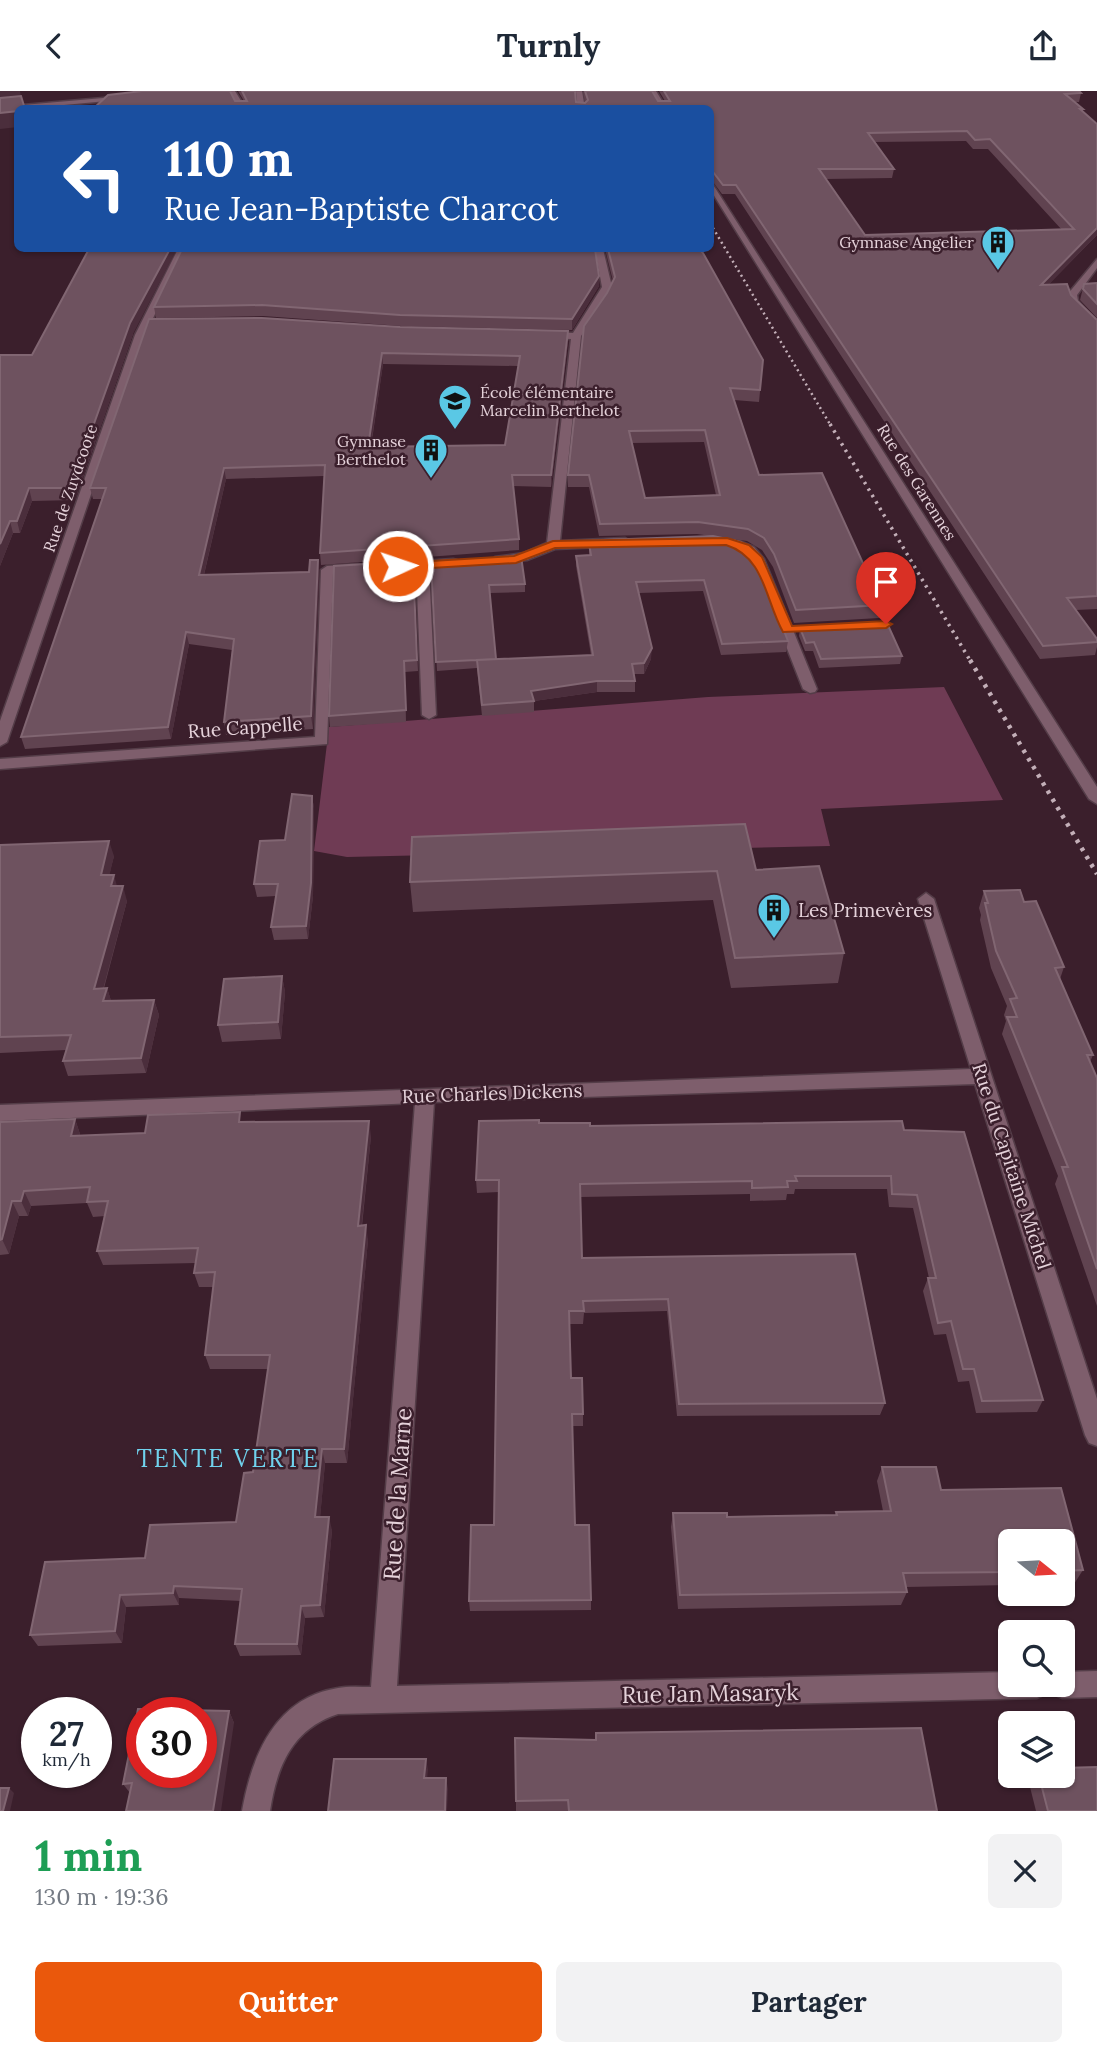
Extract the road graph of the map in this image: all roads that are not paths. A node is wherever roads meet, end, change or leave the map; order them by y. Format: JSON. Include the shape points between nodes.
{"nodes":[{"id":1,"x":138,"y":97,"type":"edge"},
{"id":2,"x":46,"y":105,"type":"edge"},
{"id":3,"x":714,"y":188,"type":"edge"},
{"id":4,"x":181,"y":252,"type":"edge"},
{"id":5,"x":600,"y":252,"type":"edge"},
{"id":6,"x":1097,"y":262,"type":"edge"},
{"id":7,"x":1097,"y":328,"type":"edge"},
{"id":8,"x":531,"y":335,"type":"edge"},
{"id":9,"x":576,"y":336,"type":"junction"},
{"id":10,"x":719,"y":540,"type":"edge"},
{"id":11,"x":646,"y":542,"type":"edge"},
{"id":12,"x":553,"y":545,"type":"junction"},
{"id":13,"x":368,"y":568,"type":"edge"},
{"id":14,"x":810,"y":689,"type":"dead end"},
{"id":15,"x":429,"y":715,"type":"dead end"},
{"id":16,"x":0,"y":742,"type":"edge"},
{"id":17,"x":0,"y":764,"type":"edge"},
{"id":18,"x":1097,"y":799,"type":"edge"},
{"id":19,"x":926,"y":898,"type":"dead end"},
{"id":20,"x":983,"y":1076,"type":"junction"},
{"id":21,"x":425,"y":1095,"type":"junction"},
{"id":22,"x":0,"y":1113,"type":"edge"},
{"id":23,"x":1097,"y":1435,"type":"edge"},
{"id":24,"x":1097,"y":1684,"type":"edge"},
{"id":25,"x":1075,"y":1685,"type":"edge"},
{"id":26,"x":998,"y":1686,"type":"edge"},
{"id":27,"x":383,"y":1700,"type":"junction"},
{"id":28,"x":256,"y":1811,"type":"edge"}],
"edges":[{"from":1,"to":2,"type":"street"},
{"from":3,"to":18,"type":"street","name":"Rue des Garennes"},
{"from":4,"to":16,"type":"street","name":"Rue de Zuydcoote","via":[[150,324]]},
{"from":5,"to":9,"type":"street","via":[[607,287]]},
{"from":6,"to":7,"type":"street","via":[[1072,295]]},
{"from":8,"to":9,"type":"street"},
{"from":9,"to":12,"type":"street"},
{"from":10,"to":14,"type":"street","via":[[755,554],[793,629]]},
{"from":11,"to":12,"type":"street"},
{"from":12,"to":15,"type":"street","via":[[516,559],[415,565]]},
{"from":13,"to":17,"type":"street","name":"Rue Cappelle","via":[[327,570],[322,741]]},
{"from":19,"to":20,"type":"street","name":"Rue du Capitaine Michel"},
{"from":20,"to":21,"type":"street","name":"Rue Charles Dickens"},
{"from":20,"to":23,"type":"street","name":"Rue du Capitaine Michel"},
{"from":21,"to":22,"type":"street","name":"Rue Charles Dickens"},
{"from":21,"to":27,"type":"street","name":"Rue de la Marne"},
{"from":24,"to":25,"type":"street"},
{"from":26,"to":27,"type":"street","name":"Rue Jan Masaryk"},
{"from":27,"to":28,"type":"street","via":[[338,1701],[306,1711],[292,1723],[270,1753]]}]}
